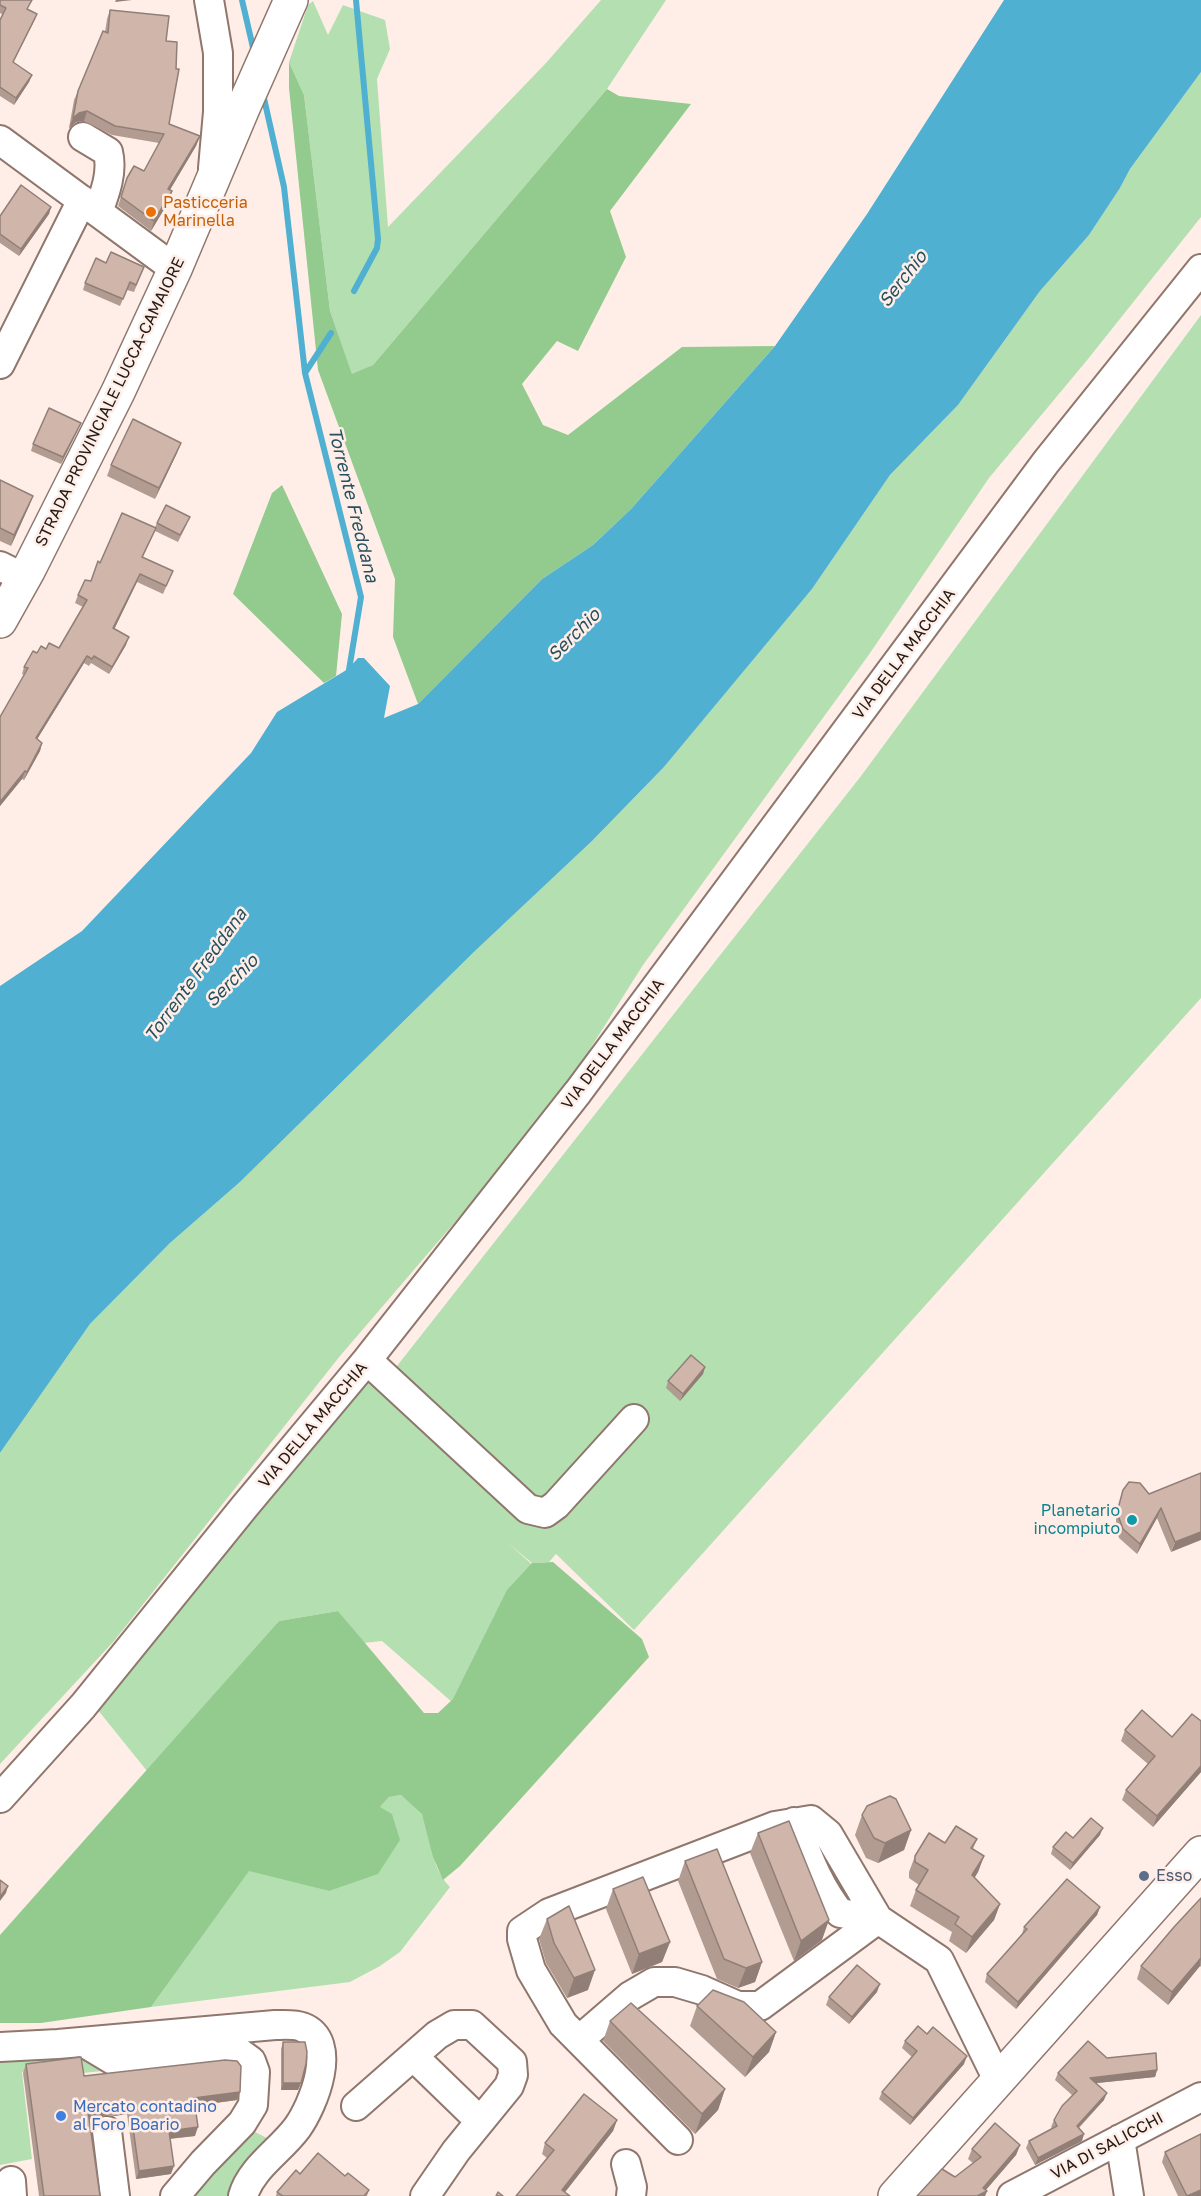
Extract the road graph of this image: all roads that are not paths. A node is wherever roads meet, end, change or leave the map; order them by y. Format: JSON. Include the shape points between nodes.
{"nodes":[{"id":1,"x":210,"y":0,"type":"edge"},
{"id":2,"x":287,"y":5,"type":"edge"},
{"id":3,"x":241,"y":100,"type":"junction"},
{"id":4,"x":83,"y":137,"type":"dead end"},
{"id":5,"x":0,"y":140,"type":"edge"},
{"id":6,"x":90,"y":206,"type":"junction"},
{"id":7,"x":175,"y":269,"type":"junction"},
{"id":8,"x":1201,"y":269,"type":"edge"},
{"id":9,"x":0,"y":364,"type":"edge"},
{"id":10,"x":12,"y":572,"type":"edge"},
{"id":11,"x":0,"y":621,"type":"edge"},
{"id":12,"x":367,"y":1360,"type":"junction"},
{"id":13,"x":634,"y":1419,"type":"dead end"},
{"id":14,"x":0,"y":1798,"type":"edge"},
{"id":15,"x":1201,"y":1853,"type":"edge"},
{"id":16,"x":878,"y":1919,"type":"junction"},
{"id":17,"x":579,"y":2040,"type":"junction"},
{"id":18,"x":83,"y":2042,"type":"junction"},
{"id":19,"x":0,"y":2046,"type":"edge"},
{"id":20,"x":413,"y":2056,"type":"junction"},
{"id":21,"x":998,"y":2080,"type":"junction"},
{"id":22,"x":1200,"y":2098,"type":"edge"},
{"id":23,"x":356,"y":2106,"type":"dead end"},
{"id":24,"x":480,"y":2121,"type":"junction"},
{"id":25,"x":107,"y":2131,"type":"dead end"},
{"id":26,"x":1120,"y":2139,"type":"junction"},
{"id":27,"x":678,"y":2140,"type":"dead end"},
{"id":28,"x":626,"y":2164,"type":"dead end"},
{"id":29,"x":115,"y":2196,"type":"edge"},
{"id":30,"x":175,"y":2196,"type":"edge"},
{"id":31,"x":243,"y":2196,"type":"edge"},
{"id":32,"x":425,"y":2196,"type":"edge"},
{"id":33,"x":632,"y":2196,"type":"edge"},
{"id":34,"x":895,"y":2196,"type":"edge"},
{"id":35,"x":1012,"y":2196,"type":"edge"},
{"id":36,"x":1129,"y":2196,"type":"edge"}],
"edges":[{"from":1,"to":3,"type":"street","via":[[220,57]]},
{"from":2,"to":3,"type":"main road","name":"STRADA PROVINCIALE LUCCA-CAMAIORE"},
{"from":3,"to":7,"type":"main road","name":"STRADA PROVINCIALE LUCCA-CAMAIORE","via":[[211,186]]},
{"from":4,"to":6,"type":"street","via":[[108,152],[110,160],[108,178]]},
{"from":5,"to":6,"type":"street"},
{"from":6,"to":7,"type":"street"},
{"from":6,"to":9,"type":"street"},
{"from":7,"to":10,"type":"main road","name":"STRADA PROVINCIALE LUCCA-CAMAIORE","via":[[118,392]]},
{"from":8,"to":12,"type":"street","name":"VIA DELLA MACCHIA","via":[[1046,462],[578,1092]]},
{"from":10,"to":11,"type":"main road","name":"STRADA PROVINCIALE LUCCA-CAMAIORE"},
{"from":12,"to":13,"type":"street","via":[[528,1509],[545,1513]]},
{"from":12,"to":14,"type":"street","name":"VIA DELLA MACCHIA","via":[[83,1706]]},
{"from":15,"to":21,"type":"main road"},
{"from":16,"to":17,"type":"street","via":[[760,2006],[738,2006],[675,1982],[654,1982],[630,1996]]},
{"from":16,"to":17,"type":"street","via":[[828,1834],[811,1820],[775,1826],[549,1913],[522,1931],[522,1939],[531,1970],[563,2024]]},
{"from":16,"to":21,"type":"street","via":[[939,1960]]},
{"from":17,"to":27,"type":"street"},
{"from":18,"to":19,"type":"street"},
{"from":18,"to":30,"type":"street","via":[[118,2063],[222,2052],[240,2053],[251,2061],[255,2072],[254,2105]]},
{"from":18,"to":31,"type":"street","via":[[275,2025],[303,2027],[318,2039],[322,2060],[312,2102],[297,2128],[247,2184]]},
{"from":20,"to":23,"type":"street"},
{"from":20,"to":24,"type":"street"},
{"from":20,"to":24,"type":"street","via":[[454,2025],[472,2025],[512,2062],[509,2086]]},
{"from":21,"to":34,"type":"main road"},
{"from":22,"to":26,"type":"street","name":"VIA DI SALICCHI"},
{"from":24,"to":32,"type":"street"},
{"from":25,"to":29,"type":"street"},
{"from":26,"to":35,"type":"street","name":"VIA DI SALICCHI"},
{"from":26,"to":36,"type":"street"},
{"from":28,"to":33,"type":"street"}]}
